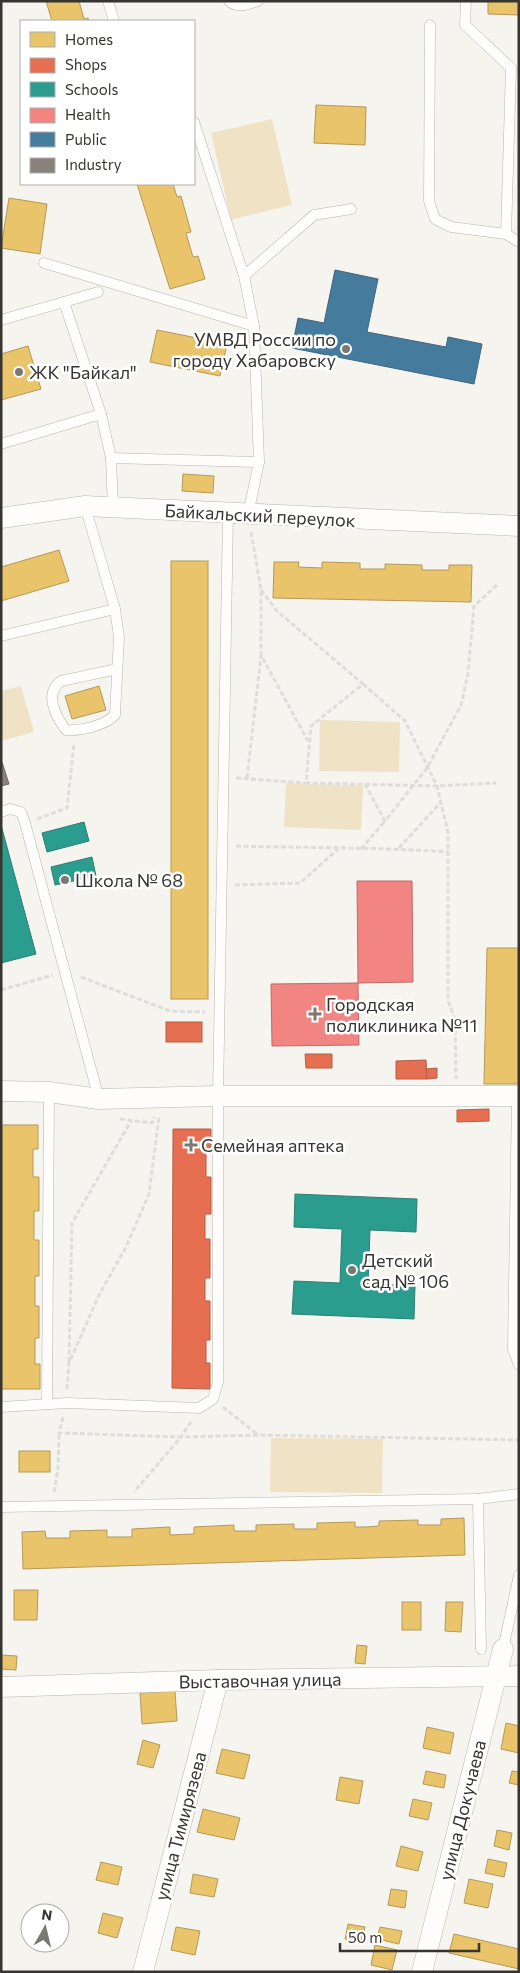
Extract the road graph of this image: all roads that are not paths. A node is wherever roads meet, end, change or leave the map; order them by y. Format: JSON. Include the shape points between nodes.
{"nodes":[{"id":1,"x":108,"y":1,"type":"edge"},
{"id":2,"x":229,"y":1,"type":"edge"},
{"id":3,"x":258,"y":1,"type":"edge"},
{"id":4,"x":466,"y":1,"type":"edge"},
{"id":5,"x":114,"y":20,"type":"edge"},
{"id":6,"x":430,"y":25,"type":"dead end"},
{"id":7,"x":195,"y":125,"type":"edge"},
{"id":8,"x":351,"y":209,"type":"dead end"},
{"id":9,"x":506,"y":234,"type":"junction"},
{"id":10,"x":519,"y":242,"type":"edge"},
{"id":11,"x":44,"y":263,"type":"dead end"},
{"id":12,"x":244,"y":276,"type":"junction"},
{"id":13,"x":98,"y":292,"type":"dead end"},
{"id":14,"x":64,"y":302,"type":"junction"},
{"id":15,"x":1,"y":320,"type":"edge"},
{"id":16,"x":254,"y":326,"type":"junction"},
{"id":17,"x":101,"y":414,"type":"junction"},
{"id":18,"x":1,"y":444,"type":"edge"},
{"id":19,"x":110,"y":458,"type":"junction"},
{"id":20,"x":259,"y":462,"type":"junction"},
{"id":21,"x":86,"y":506,"type":"junction"},
{"id":22,"x":113,"y":508,"type":"junction"},
{"id":23,"x":238,"y":514,"type":"junction"},
{"id":24,"x":1,"y":518,"type":"edge"},
{"id":25,"x":519,"y":526,"type":"edge"},
{"id":26,"x":115,"y":609,"type":"junction"},
{"id":27,"x":1,"y":636,"type":"edge"},
{"id":28,"x":117,"y":669,"type":"junction"},
{"id":29,"x":1,"y":812,"type":"edge"},
{"id":30,"x":1,"y":1091,"type":"edge"},
{"id":31,"x":50,"y":1092,"type":"junction"},
{"id":32,"x":218,"y":1096,"type":"junction"},
{"id":33,"x":518,"y":1096,"type":"edge"},
{"id":34,"x":98,"y":1099,"type":"junction"},
{"id":35,"x":519,"y":1365,"type":"edge"},
{"id":36,"x":48,"y":1404,"type":"junction"},
{"id":37,"x":1,"y":1407,"type":"edge"},
{"id":38,"x":519,"y":1494,"type":"edge"},
{"id":39,"x":478,"y":1498,"type":"junction"},
{"id":40,"x":1,"y":1507,"type":"edge"},
{"id":41,"x":519,"y":1575,"type":"edge"},
{"id":42,"x":481,"y":1649,"type":"dead end"},
{"id":43,"x":503,"y":1649,"type":"joint"},
{"id":44,"x":496,"y":1676,"type":"junction"},
{"id":45,"x":519,"y":1676,"type":"edge"},
{"id":46,"x":218,"y":1680,"type":"junction"},
{"id":47,"x":1,"y":1687,"type":"edge"},
{"id":48,"x":143,"y":1972,"type":"edge"},
{"id":49,"x":422,"y":1972,"type":"edge"}],
"edges":[{"from":1,"to":5,"type":"lane"},
{"from":2,"to":3,"type":"lane","via":[[232,5],[243,6]]},
{"from":4,"to":9,"type":"lane","via":[[465,25],[511,68]]},
{"from":6,"to":9,"type":"lane","via":[[429,201],[435,219],[451,227]]},
{"from":7,"to":12,"type":"lane"},
{"from":8,"to":12,"type":"lane","via":[[314,215]]},
{"from":9,"to":10,"type":"lane"},
{"from":11,"to":16,"type":"lane"},
{"from":12,"to":16,"type":"lane"},
{"from":13,"to":14,"type":"lane"},
{"from":14,"to":15,"type":"lane"},
{"from":14,"to":17,"type":"lane"},
{"from":16,"to":20,"type":"lane"},
{"from":17,"to":18,"type":"lane"},
{"from":17,"to":19,"type":"lane"},
{"from":19,"to":20,"type":"lane"},
{"from":19,"to":22,"type":"lane"},
{"from":20,"to":23,"type":"lane"},
{"from":21,"to":22,"type":"street","name":"Байкальский переулок"},
{"from":21,"to":24,"type":"street","name":"Байкальский переулок"},
{"from":21,"to":26,"type":"lane"},
{"from":22,"to":23,"type":"street","name":"Байкальский переулок"},
{"from":23,"to":25,"type":"street","name":"Байкальский переулок"},
{"from":23,"to":32,"type":"lane","via":[[224,778]]},
{"from":26,"to":27,"type":"lane"},
{"from":26,"to":28,"type":"lane","via":[[119,637]]},
{"from":28,"to":28,"type":"lane","via":[[115,715],[109,721],[66,730],[59,722],[51,695],[54,686],[61,681]]},
{"from":29,"to":34,"type":"lane","via":[[10,809],[21,812],[25,823]]},
{"from":30,"to":31,"type":"street"},
{"from":31,"to":34,"type":"street"},
{"from":31,"to":36,"type":"lane"},
{"from":32,"to":33,"type":"street"},
{"from":32,"to":34,"type":"street"},
{"from":32,"to":36,"type":"lane","via":[[218,1382],[213,1399],[199,1408]]},
{"from":33,"to":35,"type":"lane","via":[[513,1349]]},
{"from":36,"to":37,"type":"lane"},
{"from":38,"to":39,"type":"lane"},
{"from":39,"to":40,"type":"lane"},
{"from":39,"to":42,"type":"lane"},
{"from":41,"to":43,"type":"lane"},
{"from":43,"to":44,"type":"street","name":"улица Докучаева"},
{"from":44,"to":45,"type":"street","name":"Выставочная улица"},
{"from":44,"to":46,"type":"street","name":"Выставочная улица"},
{"from":44,"to":49,"type":"street","name":"улица Докучаева"},
{"from":46,"to":47,"type":"street","name":"Выставочная улица"},
{"from":46,"to":48,"type":"street","name":"улица Тимирязева"}]}
